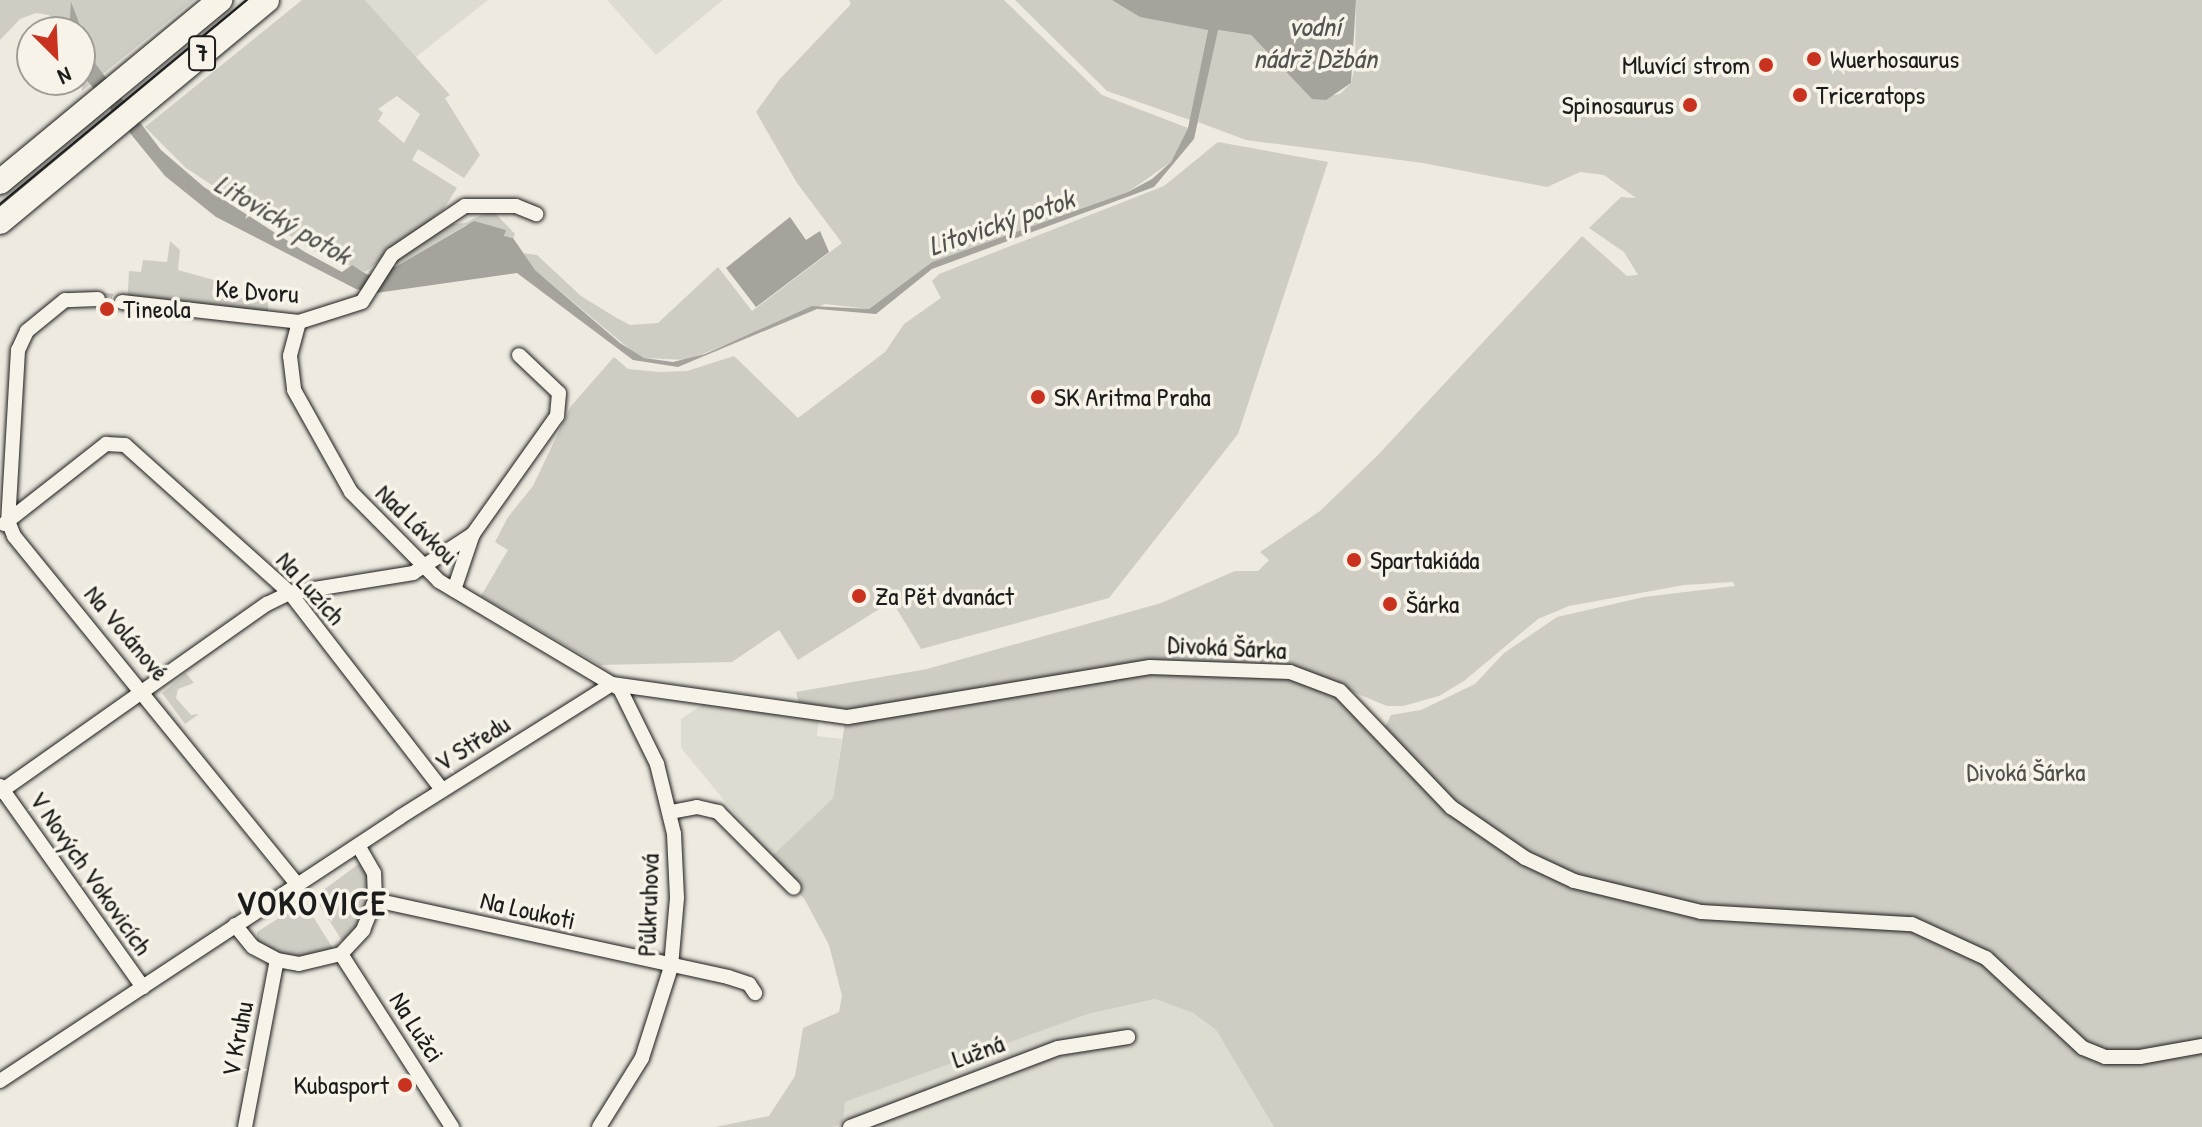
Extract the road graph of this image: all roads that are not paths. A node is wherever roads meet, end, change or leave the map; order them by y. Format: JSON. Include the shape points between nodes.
{"nodes":[{"id":1,"x":220,"y":0,"type":"edge"},
{"id":2,"x":267,"y":0,"type":"edge"},
{"id":3,"x":0,"y":182,"type":"edge"},
{"id":4,"x":536,"y":214,"type":"dead end"},
{"id":5,"x":0,"y":222,"type":"edge"},
{"id":6,"x":98,"y":299,"type":"tunnel mouth"},
{"id":7,"x":122,"y":302,"type":"tunnel mouth"},
{"id":8,"x":299,"y":322,"type":"junction"},
{"id":9,"x":519,"y":355,"type":"dead end"},
{"id":10,"x":7,"y":410,"type":"edge"},
{"id":11,"x":4,"y":524,"type":"edge"},
{"id":12,"x":473,"y":534,"type":"junction"},
{"id":13,"x":424,"y":568,"type":"junction"},
{"id":14,"x":454,"y":590,"type":"junction"},
{"id":15,"x":290,"y":593,"type":"junction"},
{"id":16,"x":612,"y":684,"type":"junction"},
{"id":17,"x":144,"y":691,"type":"junction"},
{"id":18,"x":1,"y":789,"type":"edge"},
{"id":19,"x":442,"y":790,"type":"junction"},
{"id":20,"x":671,"y":812,"type":"junction"},
{"id":21,"x":358,"y":845,"type":"junction"},
{"id":22,"x":297,"y":884,"type":"junction"},
{"id":23,"x":794,"y":888,"type":"dead end"},
{"id":24,"x":375,"y":900,"type":"junction"},
{"id":25,"x":235,"y":925,"type":"junction"},
{"id":26,"x":341,"y":954,"type":"junction"},
{"id":27,"x":277,"y":960,"type":"junction"},
{"id":28,"x":671,"y":967,"type":"junction"},
{"id":29,"x":143,"y":987,"type":"junction"},
{"id":30,"x":755,"y":993,"type":"dead end"},
{"id":31,"x":1128,"y":1037,"type":"dead end"},
{"id":32,"x":2202,"y":1046,"type":"edge"},
{"id":33,"x":0,"y":1081,"type":"edge"},
{"id":34,"x":245,"y":1127,"type":"edge"},
{"id":35,"x":452,"y":1127,"type":"edge"},
{"id":36,"x":599,"y":1127,"type":"edge"},
{"id":37,"x":850,"y":1127,"type":"edge"}],
"edges":[{"from":1,"to":3,"type":"main road","number":"7"},
{"from":2,"to":5,"type":"main road","number":"7"},
{"from":4,"to":8,"type":"street","name":"Ke Dvoru","via":[[516,206],[465,206],[388,261],[365,297]]},
{"from":6,"to":10,"type":"street","via":[[65,300],[27,331],[16,358]]},
{"from":7,"to":8,"type":"street","name":"Ke Dvoru"},
{"from":8,"to":13,"type":"street","name":"Nad Lávkou","via":[[291,373],[302,410],[351,492]]},
{"from":9,"to":12,"type":"street","via":[[554,386],[561,402],[557,416]]},
{"from":10,"to":11,"type":"street"},
{"from":11,"to":15,"type":"street","name":"Na Luzích","via":[[106,444],[118,443]]},
{"from":11,"to":17,"type":"street","name":"Na Volánové"},
{"from":12,"to":13,"type":"street"},
{"from":12,"to":14,"type":"street"},
{"from":13,"to":14,"type":"street","name":"Nad Lávkou"},
{"from":13,"to":15,"type":"street"},
{"from":14,"to":16,"type":"street","name":"Nad Lávkou"},
{"from":15,"to":17,"type":"street","via":[[234,625]]},
{"from":15,"to":19,"type":"street","name":"Na Luzích"},
{"from":16,"to":19,"type":"street","name":"V Středu"},
{"from":16,"to":20,"type":"street","name":"Půlkruhová","via":[[634,710]]},
{"from":16,"to":32,"type":"street","name":"Divoká Šárka","via":[[848,717],[1150,667],[1290,672],[1340,691],[1451,807],[1525,858],[1574,881],[1701,912],[1912,924],[1986,958],[2083,1048],[2105,1057],[2140,1057]]},
{"from":17,"to":18,"type":"street"},
{"from":17,"to":22,"type":"street","name":"Na Volánové"},
{"from":18,"to":29,"type":"street","name":"V Nových Vokovicích"},
{"from":19,"to":21,"type":"street","name":"V Středu"},
{"from":20,"to":23,"type":"street","via":[[697,807],[718,812]]},
{"from":20,"to":28,"type":"street","name":"Půlkruhová","via":[[677,898]]},
{"from":21,"to":22,"type":"street","name":"V Středu"},
{"from":21,"to":24,"type":"street","via":[[374,873]]},
{"from":22,"to":25,"type":"street","name":"V Středu"},
{"from":24,"to":26,"type":"street","via":[[363,930]]},
{"from":24,"to":28,"type":"street","name":"Na Loukoti"},
{"from":25,"to":27,"type":"street","via":[[253,947]]},
{"from":25,"to":29,"type":"street","name":"V Středu"},
{"from":26,"to":27,"type":"street","via":[[299,964]]},
{"from":26,"to":35,"type":"street","name":"Na Lužci"},
{"from":27,"to":34,"type":"street","name":"V Kruhu"},
{"from":28,"to":30,"type":"street","name":"Na Loukoti","via":[[728,977],[749,984]]},
{"from":28,"to":36,"type":"street","name":"Půlkruhová","via":[[642,1058]]},
{"from":29,"to":33,"type":"street","name":"V Středu"},
{"from":31,"to":37,"type":"street","name":"Lužná","via":[[1058,1048]]}]}
